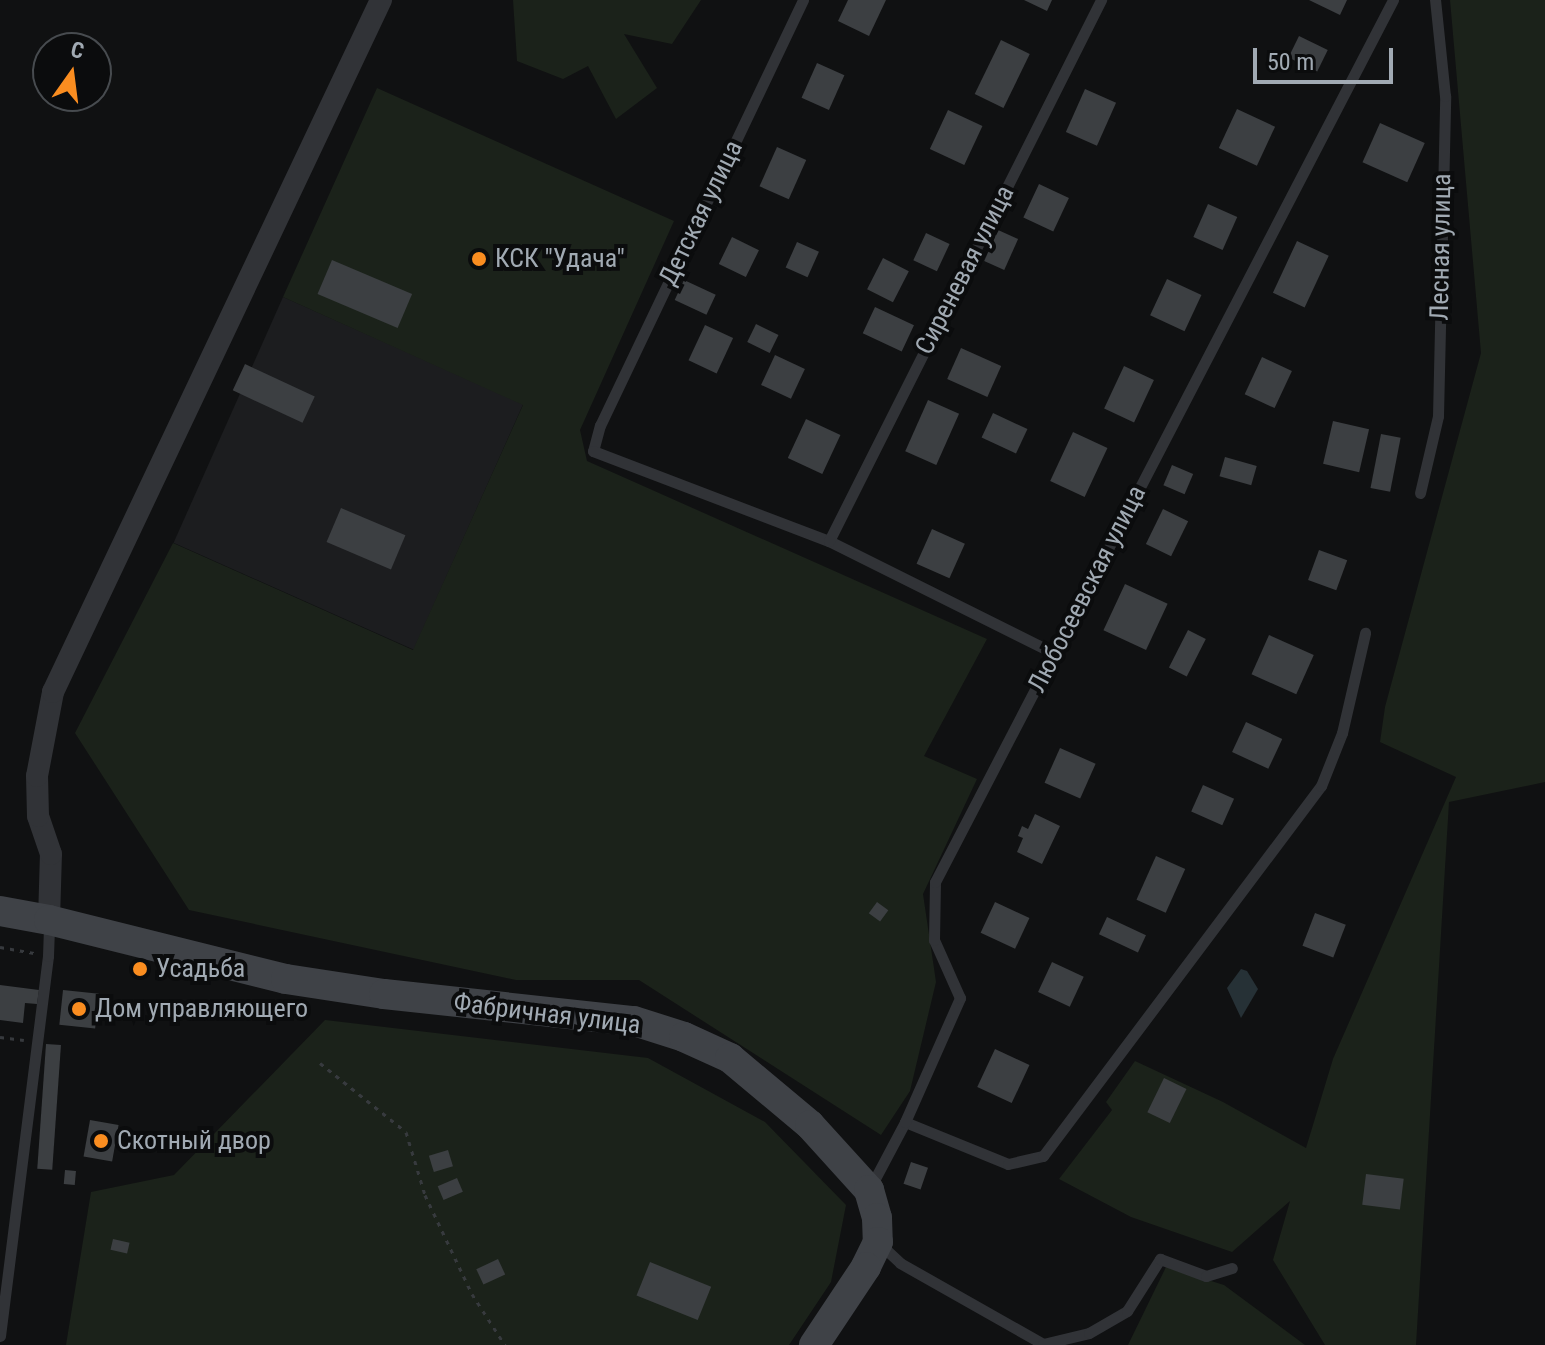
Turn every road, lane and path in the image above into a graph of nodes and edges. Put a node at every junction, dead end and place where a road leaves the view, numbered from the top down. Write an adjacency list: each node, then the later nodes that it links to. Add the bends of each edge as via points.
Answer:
1 (381, 0): 11 (street, via 53,692 37,776 38,816 51,854)
2 (803, 0): 7 (lane, Детская улица, via 600,425 593,451)
3 (1101, 0): 7 (lane, Сиреневая улица)
4 (1393, 0): 9 (lane, Любосеевская улица)
5 (1435, 0): 6 (lane, Лесная улица, via 1445,96 1438,416)
6 (1420, 493)
7 (829, 541): 9 (lane)
8 (1365, 633): 17 (lane, via 1342,733 1321,786 1043,1156 1008,1164)
9 (1054, 653): 17 (lane, Любосеевская улица, via 935,882 934,940 960,998)
10 (0, 911): 11 (street, Фабричная улица)
11 (49, 920): 13 (lane); 18 (street, Фабричная улица, via 286,979 634,1021 684,1037 730,1058 771,1090)
12 (0, 947): 13 (path)
13 (48, 956): 15 (lane)
14 (0, 1037): 15 (path)
15 (37, 1041): 21 (lane)
16 (320, 1063): 23 (path, via 406,1132 425,1195 472,1294)
17 (905, 1122): 18 (lane, Любосеевская улица)
18 (869, 1190): 19 (street, Фабричная улица)
19 (878, 1242): 22 (lane, via 900,1263 1043,1344); 24 (street)
20 (1232, 1268): 22 (lane, via 1206,1276 1160,1259 1127,1311 1089,1333)
21 (0, 1336)
22 (1053, 1344)
23 (505, 1345)
24 (814, 1345)

